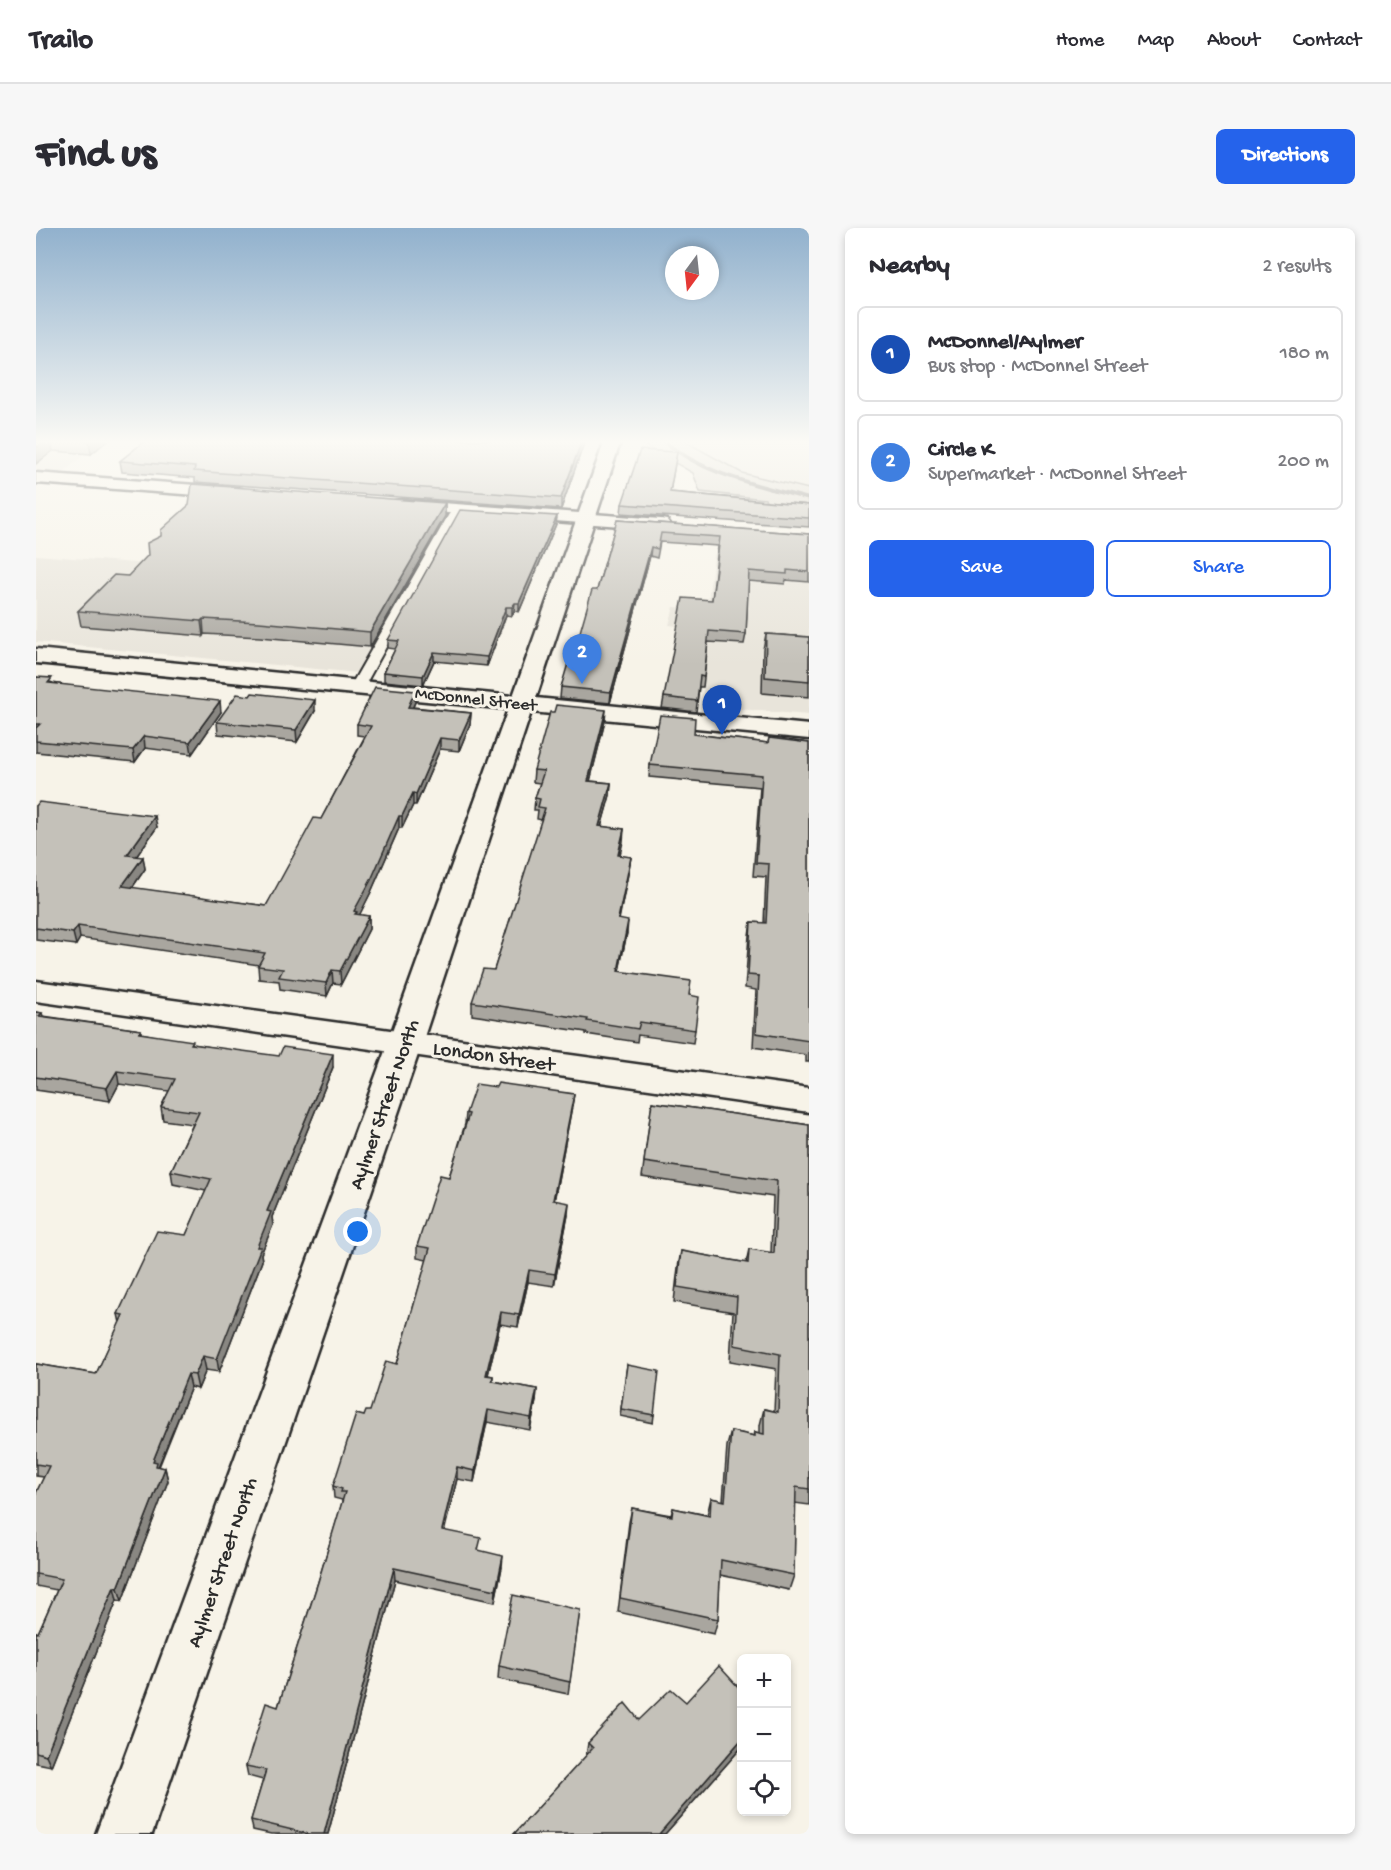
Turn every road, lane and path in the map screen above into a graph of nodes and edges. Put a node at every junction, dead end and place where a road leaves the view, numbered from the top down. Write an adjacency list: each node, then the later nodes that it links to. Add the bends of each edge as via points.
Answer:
1 (453, 515): 8 (lane)
2 (529, 515): 4 (street)
3 (587, 515): 4 (street, Aylmer Street North)
4 (586, 519): 5 (street); 7 (street, Aylmer Street North)
5 (674, 525)
6 (36, 656): 8 (street, McDonnel Street)
7 (537, 662): 9 (street, via 508,680 462,692); 10 (street, Aylmer Street North)
8 (357, 687): 9 (street, McDonnel Street)
9 (391, 690): 10 (street, McDonnel Street)
10 (520, 703): 11 (street, McDonnel Street); 13 (street, Aylmer Street North)
11 (809, 732)
12 (36, 991): 13 (street, London Street)
13 (405, 1043): 14 (street, London Street); 15 (street, Aylmer Street North)
14 (809, 1100)
15 (124, 1834)

